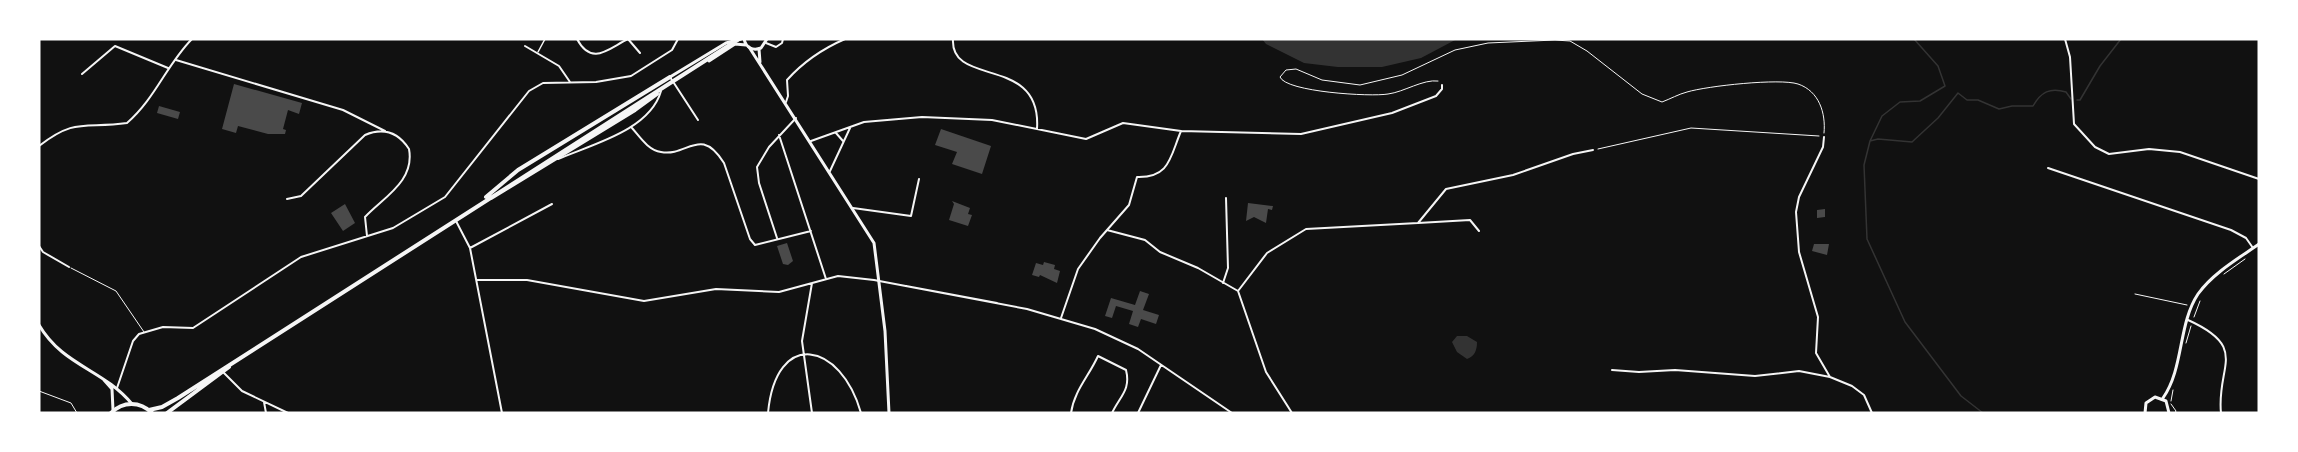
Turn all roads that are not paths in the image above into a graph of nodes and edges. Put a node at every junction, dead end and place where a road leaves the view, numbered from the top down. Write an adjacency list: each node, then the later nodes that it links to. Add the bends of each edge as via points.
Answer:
1 (192, 39): 17 (street)
2 (545, 39): 15 (street)
3 (577, 39): 4 (street, via 584,49 596,54)
4 (628, 39): 16 (street)
5 (678, 39): 22 (street, via 672,50 632,76)
6 (738, 39): 13 (street); 21 (street); 48 (main road)
7 (783, 39): 11 (street, via 776,47)
8 (845, 39): 26 (street, via 823,49 798,68 787,80)
9 (953, 39): 31 (street, via 954,50 963,62 1007,77 1025,90 1036,106)
10 (2065, 39): 45 (street, via 2070,57 2074,123 2095,147 2109,154 2149,149 2180,152)
11 (767, 41): 14 (street)
12 (525, 46): 15 (street)
13 (747, 46): 14 (street); 18 (street); 23 (street, via 735,44)
14 (759, 49): 18 (street)
15 (537, 53): 22 (street, via 559,66)
16 (640, 53)
17 (176, 60): 19 (street); 32 (street, via 336,108)
18 (760, 64): 26 (street)
19 (168, 68): 20 (street, via 115,45); 39 (street, via 160,85 127,123 67,127)
20 (82, 75)
21 (670, 77): 23 (street); 48 (main road, via 518,170)
22 (570, 82): 56 (street, via 543,83 529,91 445,197 393,228)
23 (673, 83): 25 (street); 28 (street)
24 (1442, 85): 33 (street, via 1436,96 1392,113 1301,134)
25 (661, 90): 30 (street, via 658,102); 41 (main road)
26 (786, 102): 27 (street)
27 (796, 118): 35 (street); 37 (street)
28 (698, 120)
29 (851, 127): 31 (street, via 876,120 947,117); 34 (street); 38 (street)
30 (632, 128): 41 (street); 57 (street, via 649,147 661,152 695,144 718,152 752,243)
31 (1037, 129): 33 (street, via 1086,139 1123,123)
32 (385, 131): 47 (street, via 365,135 302,196); 56 (street, via 405,143 411,165 405,177 365,217)
33 (1181, 131): 53 (street, via 1163,171 1154,178 1137,177 1129,205)
34 (836, 133): 37 (street); 38 (street)
35 (779, 135): 54 (street); 57 (street, via 758,162 756,174)
36 (1824, 137): 79 (street, via 1820,155 1799,197 1796,225 1799,252 1818,316 1816,353)
37 (811, 141): 43 (street)
38 (843, 141): 43 (street)
39 (39, 146)
40 (1593, 150): 52 (street, via 1513,175 1446,189)
41 (557, 159): 48 (main road)
42 (2048, 168): 61 (street, via 2231,230 2246,238)
43 (830, 171): 50 (street)
44 (919, 179): 50 (street, via 911,216)
45 (2259, 179)
46 (1226, 198): 67 (street, via 1228,268)
47 (287, 199)
48 (481, 201): 51 (main road)
49 (552, 204): 60 (street)
50 (853, 208): 65 (street, via 874,243)
51 (455, 219): 60 (street); 74 (main road)
52 (1418, 223): 55 (street, via 1470,220); 68 (street, via 1306,229 1267,253)
53 (1107, 230): 67 (street, via 1145,240 1160,252); 69 (street, via 1075,276)
54 (811, 231): 57 (street); 63 (street)
55 (1479, 231)
56 (367, 236): 72 (street, via 301,257 193,328 162,327)
57 (777, 240)
58 (2259, 244): 61 (street)
59 (39, 246): 62 (street)
60 (470, 248): 64 (street)
61 (2253, 248): 70 (street, via 2210,281 2192,306)
62 (69, 267): 72 (lane, via 117,291)
63 (826, 279): 65 (street, via 847,275); 66 (street)
64 (477, 280): 66 (street, via 527,280 644,301 716,289 779,292); 92 (street)
65 (880, 281): 69 (street); 96 (street)
66 (812, 283): 73 (street, via 802,327)
67 (1223, 283): 68 (street)
68 (1238, 291): 101 (street, via 1266,372)
69 (1061, 319): 75 (street, via 1116,338)
70 (2188, 321): 82 (street, via 2173,377); 104 (street, via 2223,345 2228,365 2220,396)
71 (39, 325): 78 (street, via 53,347)
72 (144, 332): 80 (street, via 133,341)
73 (803, 354): 93 (street, via 780,370 770,393); 94 (street); 95 (street, via 822,357 842,374)
74 (239, 359): 77 (main road); 86 (main road)
75 (1161, 365): 99 (street); 100 (street)
76 (1612, 370): 79 (street, via 1755,376 1799,371)
77 (223, 372): 83 (street, via 237,387); 89 (main road)
78 (101, 376): 80 (street); 85 (street, via 112,389)
79 (1830, 377): 102 (street, via 1859,390)
80 (117, 388): 84 (street)
81 (39, 391): 88 (lane, via 71,403)
82 (2163, 398): 87 (street, via 2148,400); 103 (street)
83 (264, 402): 90 (street); 91 (street)
84 (132, 404): 85 (main road); 86 (main road)
85 (112, 412)
86 (151, 412)
87 (2143, 412)
88 (77, 413)
89 (167, 413)
90 (266, 413)
91 (288, 413)
92 (502, 413)
93 (768, 413)
94 (812, 413)
95 (861, 413)
96 (889, 413)
97 (1071, 413): 98 (street, via 1073,398 1098,356 1126,370 1129,382)
98 (1112, 413)
99 (1138, 413)
100 (1232, 413)
101 (1292, 413)
102 (1872, 413)
103 (2169, 413)
104 (2221, 413)

